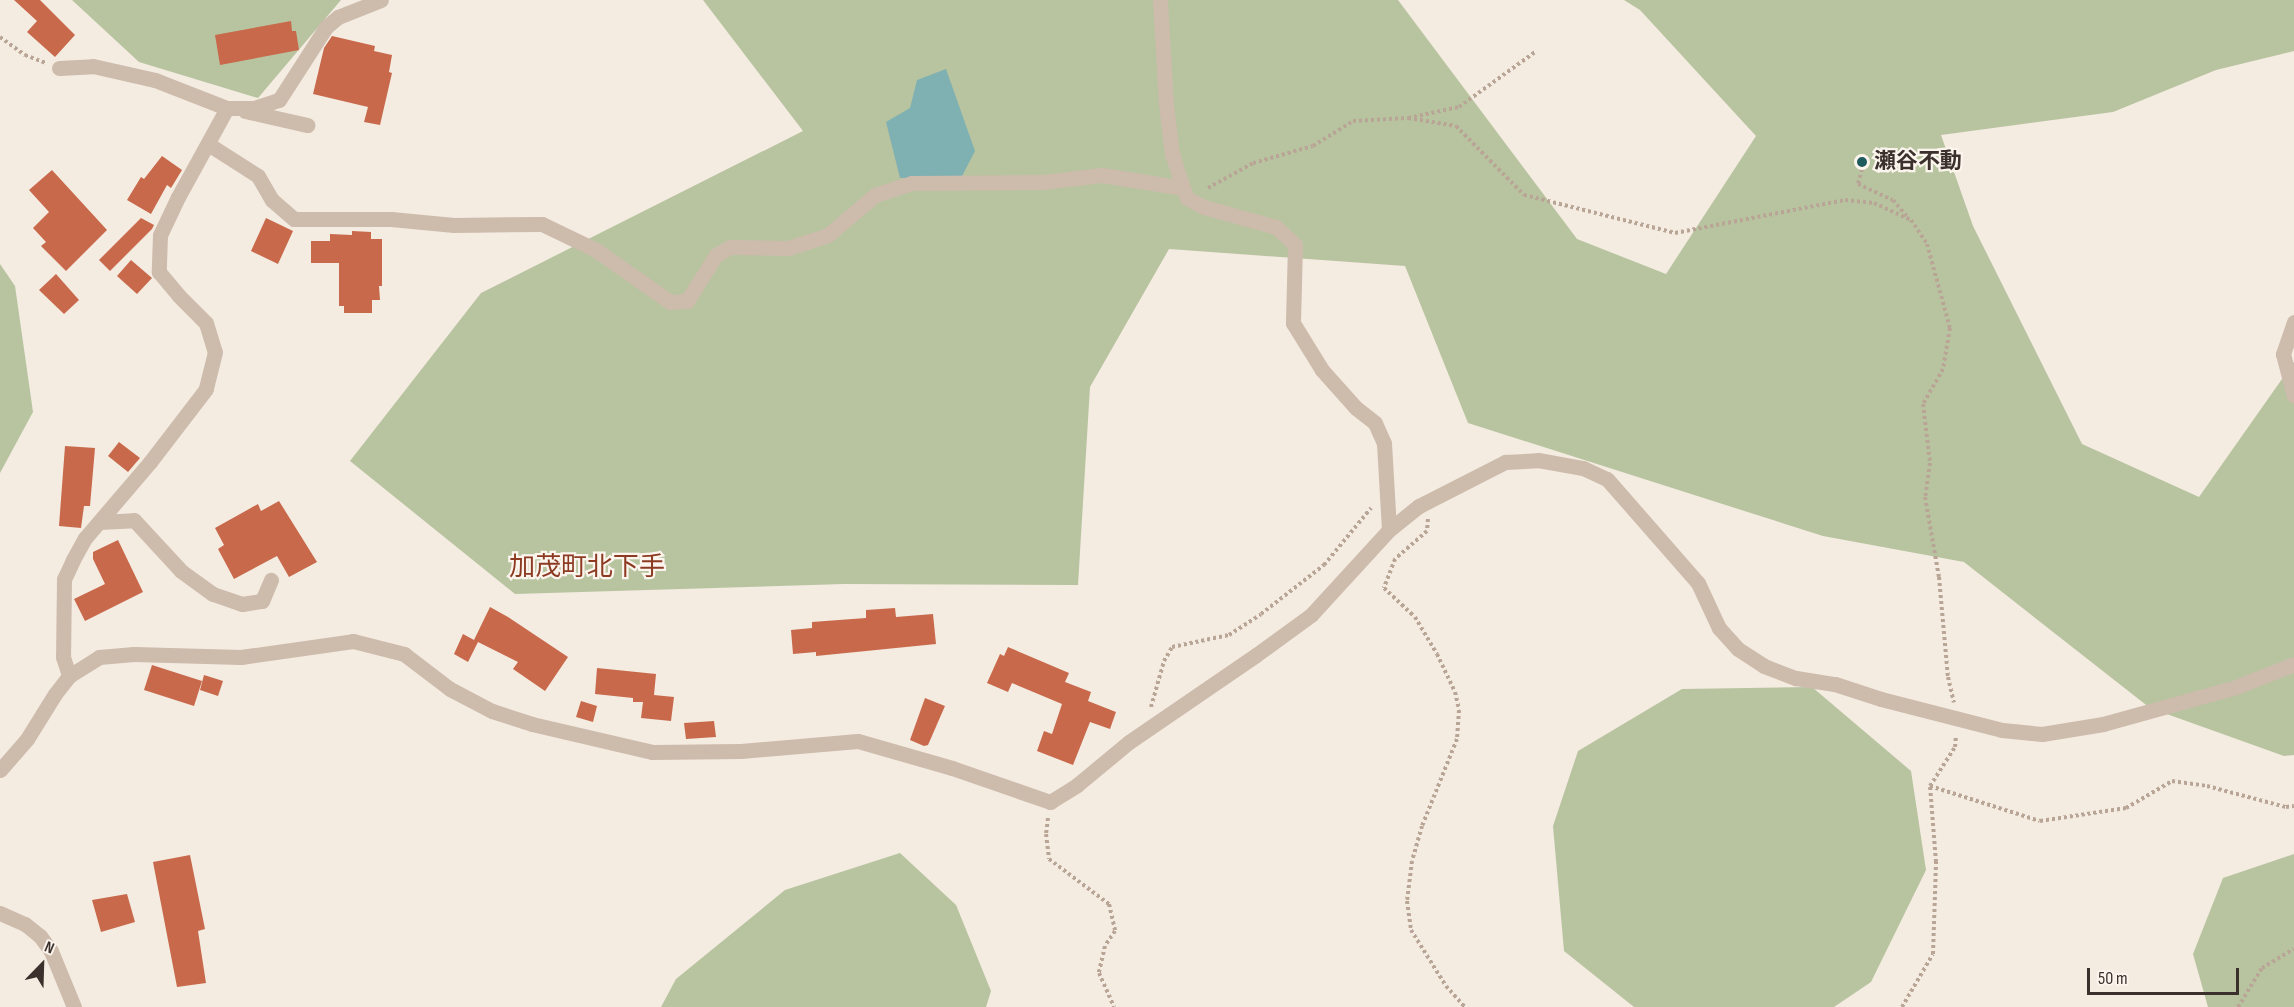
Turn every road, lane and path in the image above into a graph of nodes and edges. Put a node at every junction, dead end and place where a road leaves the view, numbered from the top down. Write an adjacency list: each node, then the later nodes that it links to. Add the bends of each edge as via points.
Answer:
1 (381, 0): 6 (street, via 347,12 326,27 279,100 254,108)
2 (1160, 0): 11 (street, via 1168,124)
3 (0, 37): 5 (path, via 25,55)
4 (1535, 52): 7 (path, via 1459,107)
5 (59, 68): 6 (street, via 93,66 155,80)
6 (227, 108): 8 (street); 9 (street)
7 (1408, 118): 11 (path, via 1353,121 1313,146 1253,163 1210,188); 12 (path, via 1456,126 1524,195 1676,233 1845,200 1874,203)
8 (307, 124)
9 (208, 144): 11 (street, via 258,176 272,200 294,219 542,224 596,250 670,302 687,301 716,255 730,247 788,248 828,235 875,195 912,183 1043,182 1102,176); 17 (street, via 160,236 159,272 206,324 215,352 207,389)
10 (1862, 169): 12 (path, via 1858,184 1893,200)
11 (1183, 188): 15 (street, via 1187,198 1204,207 1276,227 1295,245 1293,323 1322,370 1375,423 1384,443)
12 (1911, 220): 22 (path, via 1926,244 1950,328 1943,369 1923,404 1930,463 1925,497 1939,578 1948,677)
13 (2294, 322): 14 (street, via 2283,354)
14 (2294, 396)
15 (1385, 492): 18 (street); 23 (path, via 1324,565 1261,614 1229,635 1172,647 1164,661)
16 (1430, 501): 18 (street); 22 (street, via 1505,462 1538,460 1582,468 1607,479 1624,496 1698,583 1719,628 1746,655 1796,678 1835,684); 32 (path, via 1427,531 1395,559 1384,588 1415,617 1455,692 1459,710 1457,739 1422,826 1407,901 1411,930 1446,986)
17 (99, 522): 19 (street, via 134,520 181,571 213,594 242,604 262,601); 21 (street, via 85,538 64,579 63,657)
18 (1389, 530): 23 (street, via 1311,615)
19 (271, 580)
20 (2294, 664): 22 (street, via 2236,687 2114,721 2042,734 2002,730)
21 (69, 676): 24 (street); 26 (street, via 99,657 241,657 352,641 404,654 450,689 492,711 641,750 741,751 858,741)
22 (1959, 719): 25 (path, via 1955,747)
23 (1144, 732): 26 (street)
24 (0, 770)
25 (1930, 786): 27 (path, via 2040,821 2126,808 2172,782); 33 (path, via 1936,862 1933,954)
26 (1050, 802): 31 (path, via 1046,834 1049,860 1109,904 1115,931 1105,946 1099,973)
27 (2294, 806)
28 (0, 913): 30 (street, via 40,936 51,951)
29 (2294, 949): 34 (path, via 2262,968)
30 (74, 1007)
31 (1114, 1007)
32 (1465, 1007)
33 (1902, 1007)
34 (2238, 1007)

